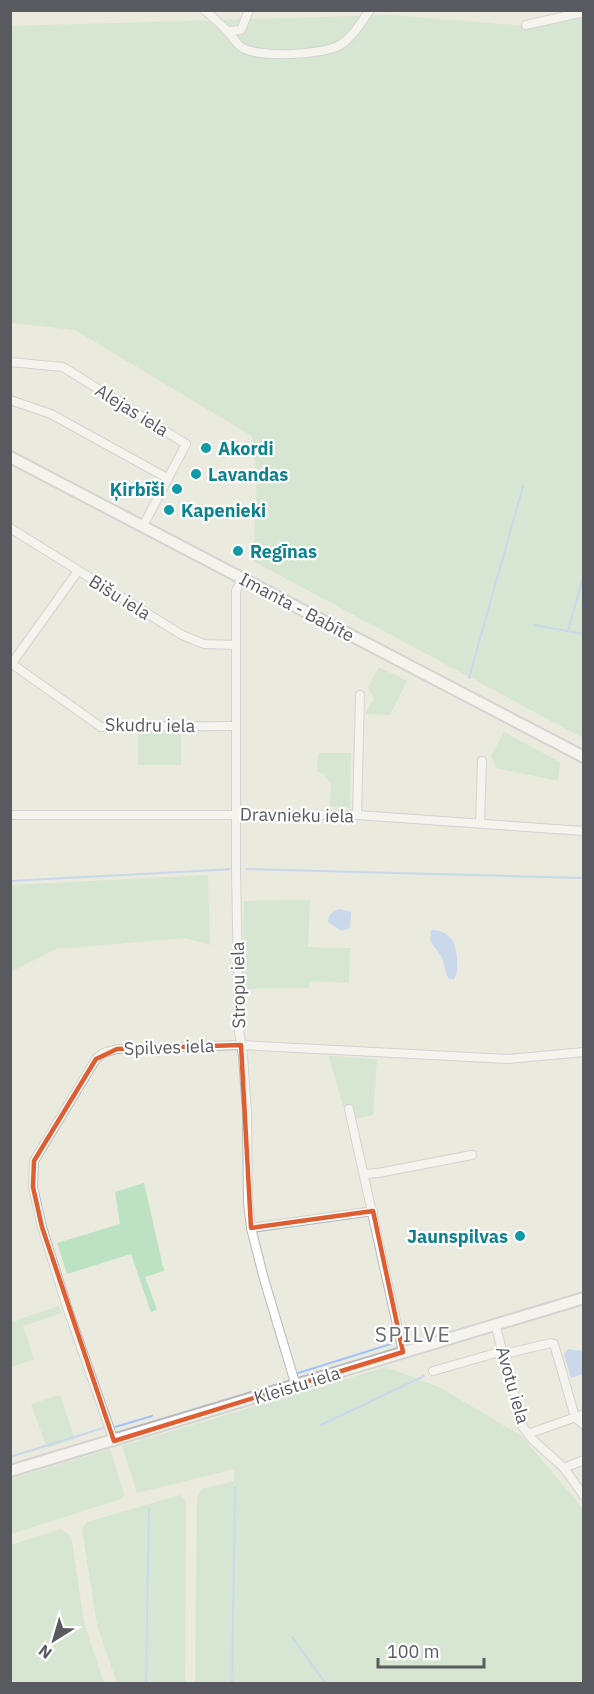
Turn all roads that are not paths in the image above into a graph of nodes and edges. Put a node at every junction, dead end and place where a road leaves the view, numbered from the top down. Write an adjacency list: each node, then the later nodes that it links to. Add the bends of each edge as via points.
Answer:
1 (249, 10): 6 (street, via 241,30)
2 (370, 10): 6 (street, via 346,40 330,50 313,53 247,50)
3 (209, 12): 6 (street)
4 (584, 12): 5 (street)
5 (526, 25)
6 (227, 31)
7 (10, 362): 10 (street, Alejas iela, via 63,367 186,444)
8 (10, 400): 10 (street, via 51,414)
9 (10, 457): 11 (main road, Imanta - Babīte)
10 (167, 478): 11 (street)
11 (143, 525): 14 (main road, Imanta - Babīte)
12 (10, 528): 13 (street, Bišu iela)
13 (78, 571): 15 (street, Bišu iela, via 182,635 204,644); 16 (street)
14 (242, 578): 15 (street, Stropu iela, via 236,591); 19 (main road, Imanta - Babīte)
15 (236, 645): 18 (street, Stropu iela)
16 (11, 665): 18 (street, Skudru iela, via 101,727)
17 (360, 695): 23 (street)
18 (236, 726): 21 (street, Stropu iela)
19 (584, 758)
20 (482, 761): 24 (street)
21 (236, 814): 22 (street, Dravnieku iela); 23 (street, Dravnieku iela); 26 (street, Stropu iela)
22 (10, 815)
23 (357, 815): 24 (street, Dravnieku iela)
24 (480, 823): 25 (street, Dravnieku iela)
25 (584, 831)
26 (241, 1045): 27 (street, Spilves iela, via 508,1059); 32 (street, Stropu iela); 43 (street, Spilves iela, via 117,1049 103,1053 34,1161 33,1187 42,1227)
27 (584, 1052)
28 (350, 1109): 30 (street)
29 (472, 1155): 30 (street)
30 (365, 1174): 31 (street)
31 (373, 1211): 32 (street); 35 (street)
32 (251, 1228): 38 (street, Stropu iela)
33 (584, 1298): 34 (main road, Kleistu iela)
34 (495, 1324): 35 (main road, Kleistu iela); 36 (street, Avotu iela)
35 (404, 1352): 38 (main road, Kleistu iela)
36 (503, 1352): 37 (street); 40 (street, via 554,1344); 42 (street, Avotu iela)
37 (433, 1371)
38 (296, 1386): 43 (main road, Kleistu iela)
39 (584, 1414): 40 (street)
40 (575, 1417): 41 (street); 42 (street)
41 (584, 1425)
42 (528, 1434): 45 (street, Avotu iela)
43 (114, 1440): 46 (main road, Kleistu iela)
44 (584, 1460): 45 (street)
45 (564, 1468): 47 (street, Avotu iela)
46 (10, 1471)
47 (584, 1496)

